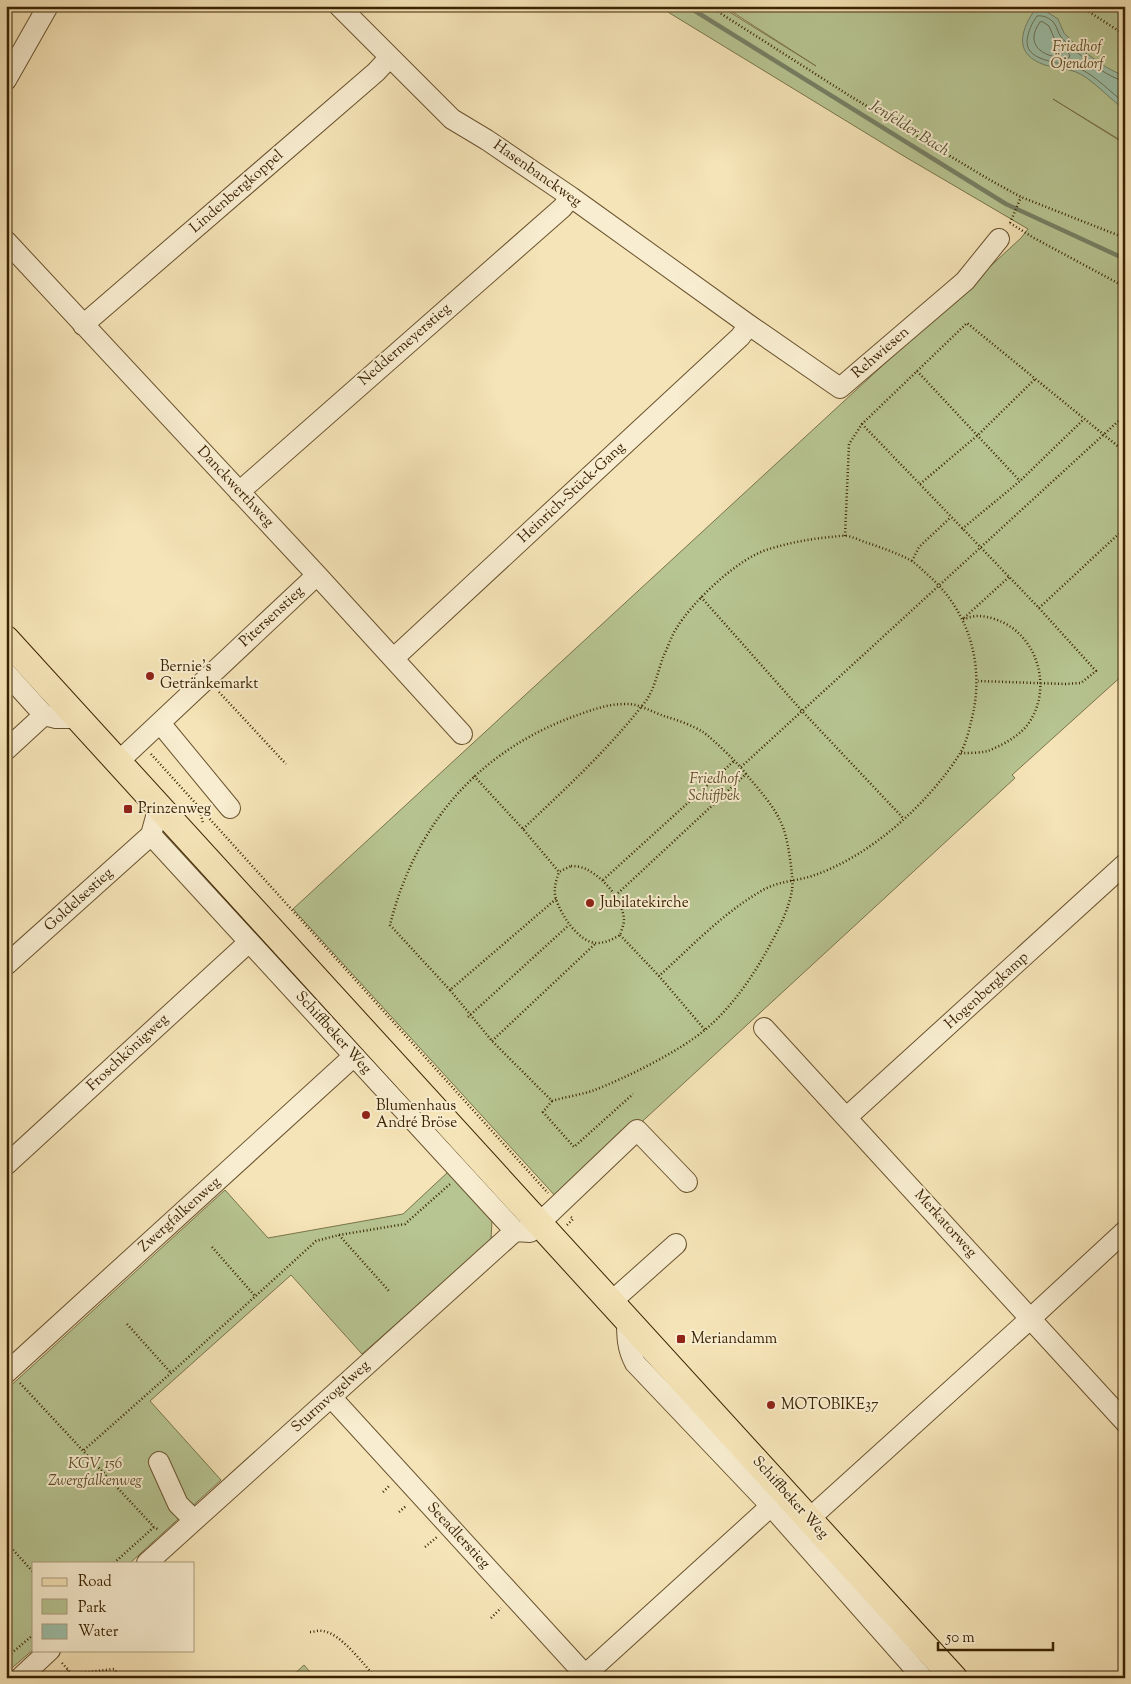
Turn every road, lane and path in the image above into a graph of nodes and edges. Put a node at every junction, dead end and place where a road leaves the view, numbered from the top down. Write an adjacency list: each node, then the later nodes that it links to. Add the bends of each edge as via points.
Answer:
1 (48, 6): 7 (street)
2 (339, 6): 6 (street, Hasenbanckweg)
3 (709, 6): 9 (path, via 858,101)
4 (1080, 6): 5 (path)
5 (1125, 35)
6 (390, 56): 8 (street, Hasenbanckweg, via 452,119); 14 (street, Lindenbergkoppel, via 376,72)
7 (6, 80)
8 (570, 197): 15 (street, Hasenbanckweg); 26 (street, Neddermeyerstieg, via 562,208)
9 (1021, 197): 10 (path); 13 (path, via 1010,223)
10 (1125, 238)
11 (999, 239): 15 (street, Rehwiesen, via 965,281 840,388)
12 (9, 251): 14 (street, Danckwerthweg)
13 (1125, 287)
14 (83, 325): 26 (street, Danckwerthweg)
15 (749, 325): 40 (street, Heinrich-Stück-Gang, via 740,337)
16 (917, 371): 17 (path, via 967,323); 20 (path); 21 (path)
17 (1036, 379): 19 (path); 21 (path)
18 (1125, 415): 22 (path)
19 (1084, 419): 22 (path); 24 (path)
20 (862, 424): 25 (path); 30 (path, via 849,444)
21 (978, 435): 24 (path); 25 (path)
22 (1104, 435): 23 (path); 31 (path)
23 (1125, 452)
24 (1020, 481): 29 (path)
25 (920, 484): 27 (path)
26 (239, 492): 33 (street, Danckwerthweg)
27 (951, 517): 29 (path); 32 (path, via 919,547)
28 (1125, 528): 37 (path)
29 (962, 529): 31 (path)
30 (846, 536): 32 (path); 36 (path, via 803,539 764,550 732,570)
31 (980, 547): 34 (path); 35 (path)
32 (912, 561): 35 (path)
33 (317, 575): 40 (street, Danckwerthweg); 42 (street, Pitersenstieg)
34 (1010, 577): 37 (path); 38 (path)
35 (939, 585): 38 (path); 46 (path)
36 (701, 597): 45 (path, via 676,629 648,699); 46 (path)
37 (1039, 608): 44 (path, via 1096,671 1081,682)
38 (963, 619): 43 (path); 44 (path, via 979,616 1002,621 1019,633 1032,650 1039,668)
39 (6, 639): 48 (main road, Schiffbeker Weg)
40 (394, 658): 50 (street, Danckwerthweg)
41 (6, 673): 47 (street)
42 (206, 679): 49 (street, Pitersenstieg); 56 (path)
43 (978, 681): 44 (path); 53 (path, via 976,704)
44 (1040, 684): 53 (path, via 1036,709 1024,728 1009,741 986,751)
45 (641, 707): 54 (path, via 702,732); 59 (path, via 626,704 597,708 553,725 507,750); 63 (path, via 577,777)
46 (802, 711): 57 (path); 62 (path)
47 (44, 715): 48 (street); 52 (street)
48 (78, 718): 55 (main road, Schiffbeker Weg)
49 (160, 723): 51 (street, Pitersenstieg); 61 (street)
50 (462, 734)
51 (139, 742): 55 (street, Pitersenstieg); 90 (path)
52 (6, 750)
53 (961, 753): 62 (path, via 935,788)
54 (734, 761): 57 (path); 68 (path)
55 (118, 762): 60 (main road, Schiffbeker Weg)
56 (286, 764)
57 (741, 767): 58 (path)
58 (746, 774): 67 (path, via 776,813 784,830); 69 (path)
59 (474, 776): 63 (path); 77 (path, via 434,822 414,856 390,925)
60 (159, 806): 64 (street); 91 (main road, Schiffbeker Weg)
61 (230, 808)
62 (904, 818): 67 (path, via 851,858 812,876)
63 (523, 828): 66 (path)
64 (152, 835): 73 (street, Schiffbeker Weg); 75 (street, Goldelsestieg)
65 (1125, 864): 86 (street, Hogenbergkamp)
66 (559, 872): 68 (path, via 571,866 585,868); 70 (path, via 555,883)
67 (791, 879): 76 (path, via 765,888 732,910); 81 (path, via 792,889 781,924 758,967 734,1001)
68 (603, 880): 69 (path)
69 (615, 896): 72 (path, via 622,909 624,923)
70 (556, 899): 71 (path); 77 (path)
71 (569, 925): 74 (path); 78 (path)
72 (620, 935): 74 (path); 76 (path)
73 (249, 942): 83 (street, Schiffbeker Weg); 87 (street, Froschkönigweg)
74 (596, 943): 82 (path)
75 (6, 965)
76 (659, 976): 81 (path)
77 (450, 990): 78 (path)
78 (471, 1014): 79 (path); 82 (path)
79 (468, 1017)
80 (764, 1028): 86 (street, Merkatorweg)
81 (705, 1030): 85 (path, via 635,1072 591,1091)
82 (492, 1041): 85 (path)
83 (354, 1056): 88 (street, Schiffbeker Weg); 103 (street, Zwergfalkenweg)
84 (633, 1094): 85 (path, via 574,1146 542,1112)
85 (552, 1101)
86 (847, 1117): 101 (street, Merkatorweg)
87 (6, 1165)
88 (462, 1173): 93 (street, Schiffbeker Weg); 95 (path, via 406,1224)
89 (687, 1182): 90 (street, via 637,1130)
90 (559, 1205): 91 (street); 92 (path, via 573,1219)
91 (540, 1224): 93 (street, via 530,1232); 100 (main road, Schiffbeker Weg)
92 (566, 1226)
93 (515, 1231): 105 (street, Sturmvogelweg)
94 (1125, 1231): 101 (street)
95 (339, 1235): 98 (path); 99 (path, via 316,1241)
96 (676, 1244): 100 (street)
97 (212, 1247): 99 (path)
98 (388, 1291)
99 (255, 1296): 104 (path)
100 (619, 1310): 110 (street, Schiffbeker Weg, via 629,1352 635,1363); 112 (main road, Schiffbeker Weg)
101 (1031, 1318): 106 (street, Merkatorweg); 112 (street)
102 (127, 1324): 104 (path)
103 (8, 1372): 107 (path)
104 (171, 1373): 107 (path)
105 (331, 1397): 113 (street, Sturmvogelweg); 124 (street, Seeadlerstieg, via 462,1551)
106 (1125, 1422)
107 (84, 1450): 115 (path, via 154,1527)
108 (158, 1462): 113 (street, via 178,1504)
109 (409, 1503): 111 (path)
110 (771, 1506): 124 (street, Seeadlerstieg); 129 (street, Schiffbeker Weg)
111 (399, 1512)
112 (810, 1519): 130 (main road, Schiffbeker Weg)
113 (194, 1520): 116 (street, Sturmvogelweg)
114 (6, 1542): 117 (path)
115 (115, 1562)
116 (148, 1562)
117 (32, 1571)
118 (310, 1632): 128 (path, via 321,1630 344,1643)
119 (32, 1636): 122 (path)
120 (48, 1652): 125 (street)
121 (52, 1652): 123 (path)
122 (6, 1658)
123 (68, 1670): 126 (path); 127 (path, via 72,1674 114,1669)
124 (586, 1676)
125 (20, 1678)
126 (60, 1678)
127 (121, 1678)
128 (376, 1678)
129 (923, 1678)
130 (954, 1678)

